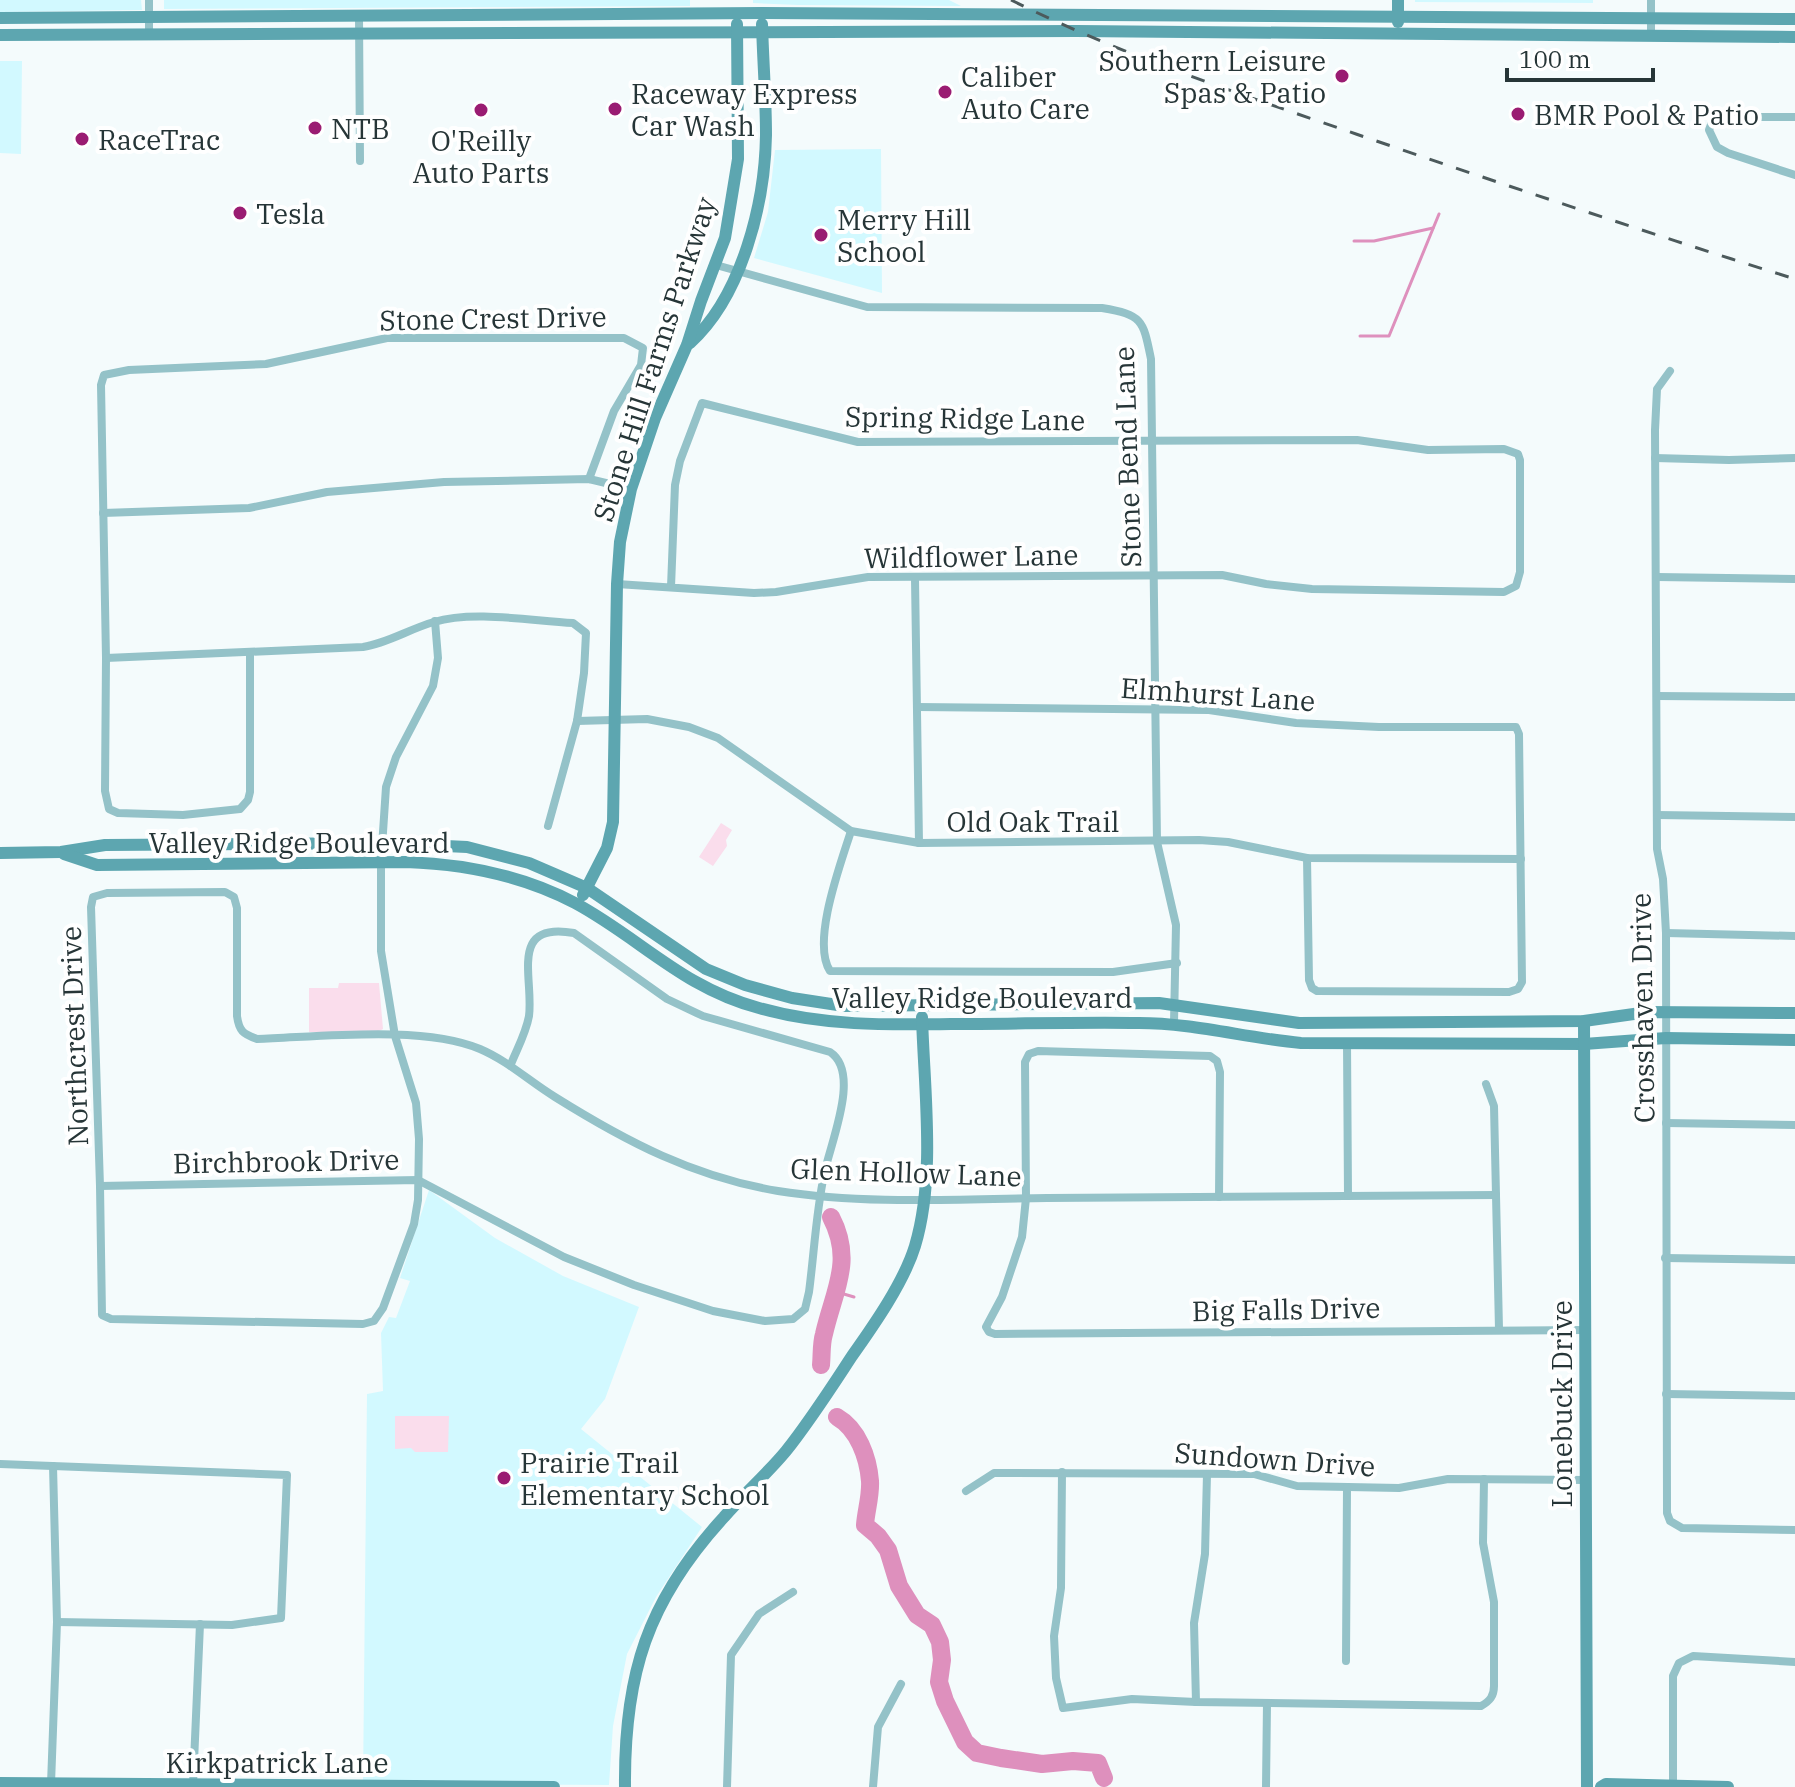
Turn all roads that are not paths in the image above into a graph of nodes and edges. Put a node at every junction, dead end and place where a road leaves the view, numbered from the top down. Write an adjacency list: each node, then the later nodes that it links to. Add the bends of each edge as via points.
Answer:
1 (149, 0): 9 (street)
2 (1398, 0): 8 (main road)
3 (1651, 0): 12 (street)
4 (736, 13): 5 (main road); 6 (main road); 15 (main road, Stone Hill Farms Parkway)
5 (762, 13): 8 (main road); 16 (main road)
6 (539, 15): 7 (main road); 14 (main road)
7 (359, 16): 9 (main road); 17 (street)
8 (1398, 16): 11 (main road); 18 (main road)
9 (149, 17): 10 (main road); 21 (street)
10 (0, 18)
11 (1574, 18): 12 (main road); 19 (main road, via 1512,26)
12 (1651, 18): 13 (main road); 22 (street)
13 (1795, 19)
14 (539, 31): 15 (main road); 17 (main road)
15 (737, 31): 16 (main road); 25 (main road, Stone Hill Farms Parkway)
16 (762, 31): 18 (main road); 26 (main road)
17 (359, 33): 21 (main road); 27 (street)
18 (1398, 33): 19 (main road)
19 (1506, 33): 22 (main road)
20 (0, 35): 21 (main road)
21 (149, 35)
22 (1651, 36): 23 (main road)
23 (1795, 37)
24 (1795, 117): 28 (street, via 1728,117 1712,122 1709,130 1717,147 1728,153)
25 (738, 159): 26 (main road); 29 (main road, Stone Hill Farms Parkway)
26 (764, 159): 30 (main road)
27 (360, 161)
28 (1795, 175)
29 (716, 265): 30 (street, Stone Bend Lane); 31 (main road, Stone Hill Farms Parkway)
30 (738, 272): 31 (main road, via 707,327); 33 (street, Stone Bend Lane, via 867,307 1102,308 1128,313 1144,329 1149,350)
31 (687, 345): 37 (main road, Stone Hill Farms Parkway)
32 (1670, 371): 34 (street, Crosshaven Drive, via 1657,389)
33 (1153, 442): 39 (street, Stone Bend Lane); 44 (street, Spring Ridge Lane, via 1357,440 1518,454); 45 (street, Spring Ridge Lane, via 858,442 702,403 675,485)
34 (1655, 458): 35 (street); 40 (street, Crosshaven Drive)
35 (1795, 458)
36 (589, 479): 37 (street); 38 (street, via 385,486 249,508); 38 (street, Stone Crest Drive, via 614,411 641,365 643,348 624,338 387,338 266,364 104,375)
37 (631, 489): 43 (main road, Stone Hill Farms Parkway)
38 (103, 513): 48 (street)
39 (1153, 575): 41 (street, Wildflower Lane); 44 (street, Wildflower Lane, via 1222,575 1312,589 1504,592); 52 (street, Stone Bend Lane)
40 (1657, 577): 42 (street); 49 (street, Crosshaven Drive)
41 (915, 579): 45 (street, Wildflower Lane, via 868,577 754,593); 51 (street)
42 (1795, 579)
43 (617, 584): 45 (street, Wildflower Lane); 53 (main road, Stone Hill Farms Parkway)
44 (1516, 586)
45 (671, 587)
46 (435, 621): 47 (street, via 380,644); 54 (street, via 501,619 579,626 586,633); 60 (street, via 438,658 433,686 386,787)
47 (250, 652): 48 (street); 48 (street, via 248,800 240,809 183,815 109,809)
48 (106, 658)
49 (1657, 696): 50 (street); 55 (street, Crosshaven Drive)
50 (1795, 697)
51 (917, 707): 52 (street, Elmhurst Lane); 61 (street)
52 (1153, 708): 59 (street, Stone Bend Lane); 65 (street, Elmhurst Lane, via 1296,723 1516,727)
53 (616, 720): 54 (street, Old Oak Trail); 58 (street, Old Oak Trail, via 664,721 718,738); 67 (main road, Stone Hill Farms Parkway, via 613,822)
54 (577, 721): 57 (street)
55 (1657, 815): 56 (street); 69 (street, Crosshaven Drive)
56 (1795, 817)
57 (548, 826)
58 (851, 831): 61 (street, Old Oak Trail); 72 (street, via 829,902 825,955 830,971 1113,972)
59 (1157, 842): 61 (street, Old Oak Trail); 64 (street, Old Oak Trail, via 1228,842); 72 (street, Stone Bend Lane, via 1175,911)
60 (382, 843): 62 (main road, Valley Ridge Boulevard, via 105,845); 66 (street); 67 (main road, Valley Ridge Boulevard, via 489,851)
61 (919, 843)
62 (61, 852): 63 (main road, Valley Ridge Boulevard); 66 (main road, Valley Ridge Boulevard, via 97,865)
63 (0, 853)
64 (1307, 858): 65 (street, Old Oak Trail); 65 (street, via 1312,988 1450,992 1509,992 1522,982)
65 (1521, 859)
66 (381, 862): 68 (main road, Valley Ridge Boulevard, via 473,869); 80 (street, via 381,951)
67 (587, 888): 68 (main road, Stone Hill Farms Parkway); 74 (main road, Valley Ridge Boulevard, via 706,969 745,985 844,1006)
68 (577, 904): 79 (main road, Valley Ridge Boulevard, via 691,980 756,1008 841,1023)
69 (1666, 933): 70 (street); 75 (street, Crosshaven Drive)
70 (1795, 936)
71 (236, 953): 80 (street, Glen Hollow Lane, via 238,1027 244,1035); 90 (street, Northcrest Drive, via 237,908 234,897 225,892 93,897)
72 (1177, 963): 73 (street, Stone Bend Lane)
73 (1175, 1005): 74 (main road, Valley Ridge Boulevard); 77 (main road, Valley Ridge Boulevard, via 1299,1023); 78 (street, Stone Bend Lane)
74 (922, 1006): 79 (main road)
75 (1666, 1012): 76 (main road, Valley Ridge Boulevard); 77 (main road, Valley Ridge Boulevard); 81 (street, Crosshaven Drive)
76 (1795, 1013)
77 (1584, 1021): 84 (main road, Lonebuck Drive)
78 (1174, 1023): 79 (main road, Valley Ridge Boulevard); 83 (main road, Valley Ridge Boulevard, via 1262,1039)
79 (922, 1025): 96 (main road)
80 (395, 1036): 85 (street, Glen Hollow Lane, via 452,1041); 89 (street, via 416,1103)
81 (1666, 1038): 82 (main road, Valley Ridge Boulevard); 84 (main road, Valley Ridge Boulevard); 87 (street, Crosshaven Drive)
82 (1795, 1040)
83 (1347, 1042): 84 (main road, Valley Ridge Boulevard); 92 (street)
84 (1584, 1044): 100 (main road, Lonebuck Drive)
85 (511, 1064): 93 (street, Glen Hollow Lane, via 580,1113 684,1167); 93 (street, Birchbrook Drive, via 529,1015 527,966 532,943 545,931 574,933 667,999 838,1057 843,1070 841,1120 823,1176)
86 (1486, 1084): 91 (street, via 1494,1106)
87 (1666, 1123): 88 (street); 97 (street, Crosshaven Drive)
88 (1795, 1125)
89 (418, 1180): 90 (street, Birchbrook Drive); 90 (street, Northcrest Drive, via 414,1224 383,1308 374,1321 363,1324 102,1315); 93 (street, Birchbrook Drive, via 564,1257 713,1311 765,1321 793,1319 805,1309)
90 (100, 1186)
91 (1496, 1195): 92 (street, Glen Hollow Lane); 99 (street)
92 (1348, 1196): 94 (street, Glen Hollow Lane)
93 (822, 1197): 96 (street, Glen Hollow Lane)
94 (1219, 1197): 95 (street, Glen Hollow Lane); 95 (street, via 1217,1061 1210,1056 1038,1051 1025,1062)
95 (1026, 1198): 96 (street, Glen Hollow Lane); 99 (street, Big Falls Drive, via 1022,1237 987,1324 989,1332)
96 (924, 1200): 125 (main road, via 915,1248 879,1318 787,1449 722,1518 661,1602 631,1685)
97 (1665, 1258): 98 (street); 101 (street, Crosshaven Drive)
98 (1795, 1260)
99 (1499, 1329): 100 (street, Big Falls Drive)
100 (1584, 1330): 108 (main road, Lonebuck Drive)
101 (1666, 1394): 102 (street); 111 (street, Crosshaven Drive, via 1670,1521 1682,1528)
102 (1795, 1396)
103 (0, 1464): 104 (street)
104 (53, 1466): 113 (street); 114 (street, via 287,1475 281,1618)
105 (1062, 1472): 106 (street, Sundown Drive); 110 (street, Sundown Drive, via 994,1473); 118 (street, via 1061,1588 1054,1636 1063,1708 1132,1699)
106 (1207, 1474): 109 (street, Sundown Drive, via 1254,1474 1297,1486); 118 (street, via 1205,1554 1194,1623)
107 (1484, 1479): 108 (street, Sundown Drive); 109 (street, Sundown Drive, via 1399,1488); 119 (street, via 1483,1543 1494,1602 1491,1698 1481,1706)
108 (1585, 1480): 129 (main road, Lonebuck Drive)
109 (1347, 1487): 115 (street)
110 (966, 1491)
111 (1795, 1530)
112 (793, 1592): 126 (street, via 759,1614 731,1655)
113 (57, 1622): 114 (street); 121 (street)
114 (200, 1624): 122 (street)
115 (1346, 1661)
116 (1795, 1662): 123 (street, via 1693,1656 1679,1663 1673,1676)
117 (901, 1684): 127 (street, via 878,1727)
118 (1196, 1702): 119 (street)
119 (1267, 1703): 128 (street)
120 (0, 1783): 121 (main road, Kirkpatrick Lane)
121 (51, 1784): 122 (main road, Kirkpatrick Lane)
122 (193, 1785): 124 (main road, Kirkpatrick Lane)
123 (1673, 1786): 130 (main road); 131 (main road)
124 (554, 1787)
125 (625, 1787)
126 (727, 1787)
127 (873, 1787)
128 (1266, 1787)
129 (1587, 1787)
130 (1601, 1787)
131 (1728, 1787)

